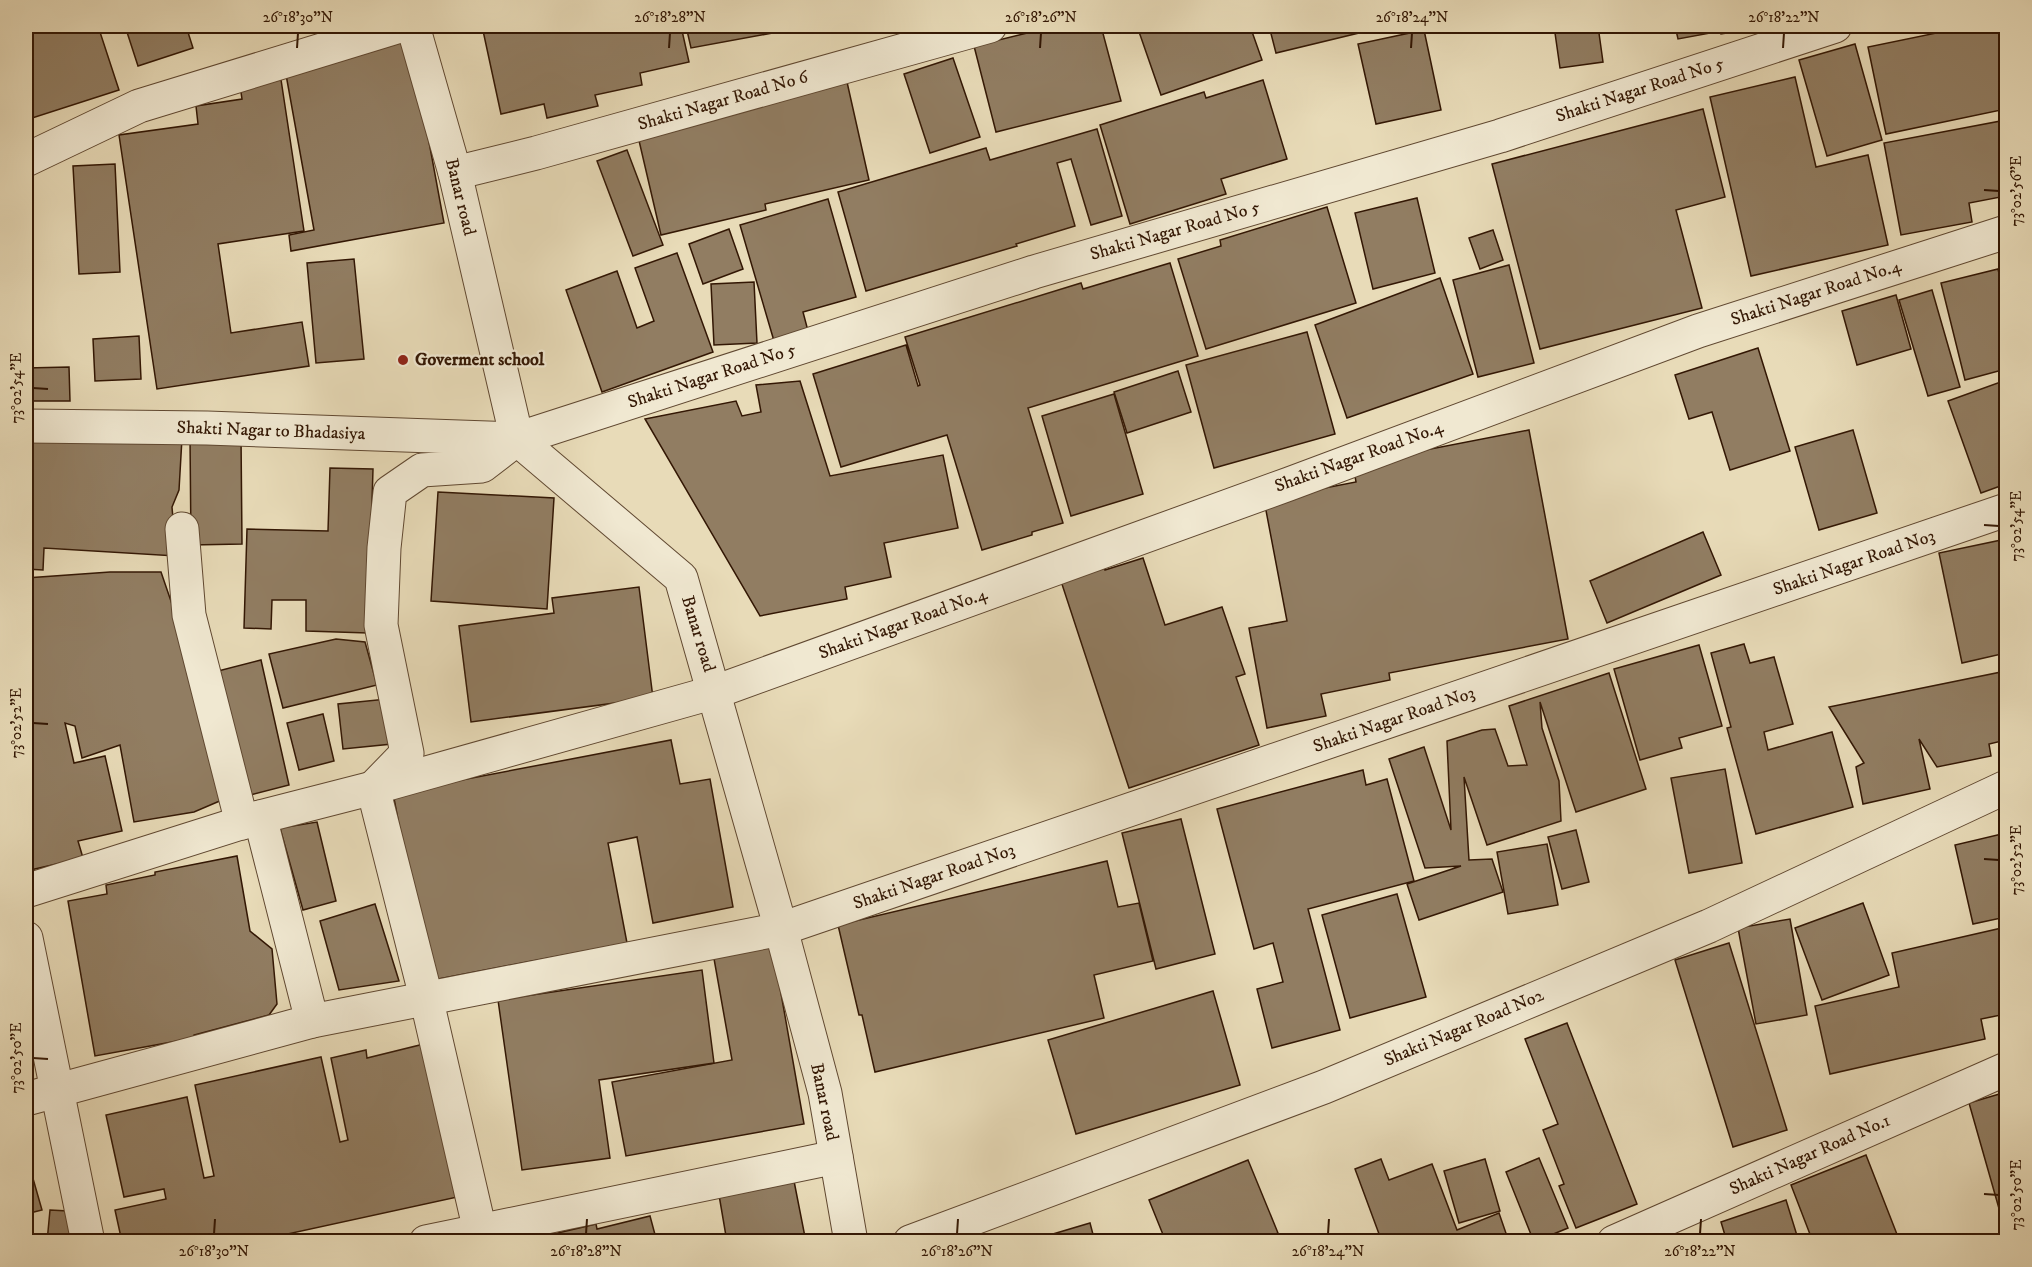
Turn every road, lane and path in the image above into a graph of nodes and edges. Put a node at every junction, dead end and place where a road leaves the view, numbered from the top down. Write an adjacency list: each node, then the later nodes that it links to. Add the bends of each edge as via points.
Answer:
1 (400, 26): 5 (street, via 139,106)
2 (413, 26): 6 (street, Banar road)
3 (990, 26): 6 (street, Shakti Nagar Road No 6)
4 (1835, 26): 9 (street, Shakti Nagar Road No 5, via 1500,136 1034,272)
5 (26, 160)
6 (455, 173): 9 (street, Banar road)
7 (2007, 232): 12 (street, Shakti Nagar Road No.4, via 1698,331)
8 (26, 426): 9 (street, Shakti Nagar to Bhadasiya)
9 (517, 439): 12 (street, Banar road, via 681,578); 14 (street, via 482,466 422,470 390,492 381,626 407,753)
10 (2007, 510): 17 (street, Shakti Nagar Road No3)
11 (182, 529): 15 (street, via 189,615)
12 (715, 692): 14 (street, Shakti Nagar Road No.4); 17 (street, Banar road)
13 (2007, 787): 28 (street, Shakti Nagar Road No2, via 1708,926 1324,1087)
14 (374, 788): 15 (street, Shakti Nagar Road No.4); 19 (street)
15 (251, 820): 16 (street, Shakti Nagar Road No.4); 20 (street)
16 (26, 891)
17 (781, 929): 19 (street, Shakti Nagar Road No3); 23 (street, Banar road, via 825,1093)
18 (26, 938): 22 (street)
19 (426, 997): 20 (street, Shakti Nagar Road No3); 24 (street)
20 (312, 1021): 22 (street, Shakti Nagar Road No3)
21 (2007, 1069): 29 (street, Shakti Nagar Road No.1)
22 (41, 1094): 25 (street)
23 (836, 1157): 24 (street); 27 (street, Banar road)
24 (480, 1230): 26 (street)
25 (88, 1242)
26 (426, 1242)
27 (851, 1242)
28 (909, 1242)
29 (1614, 1242)

